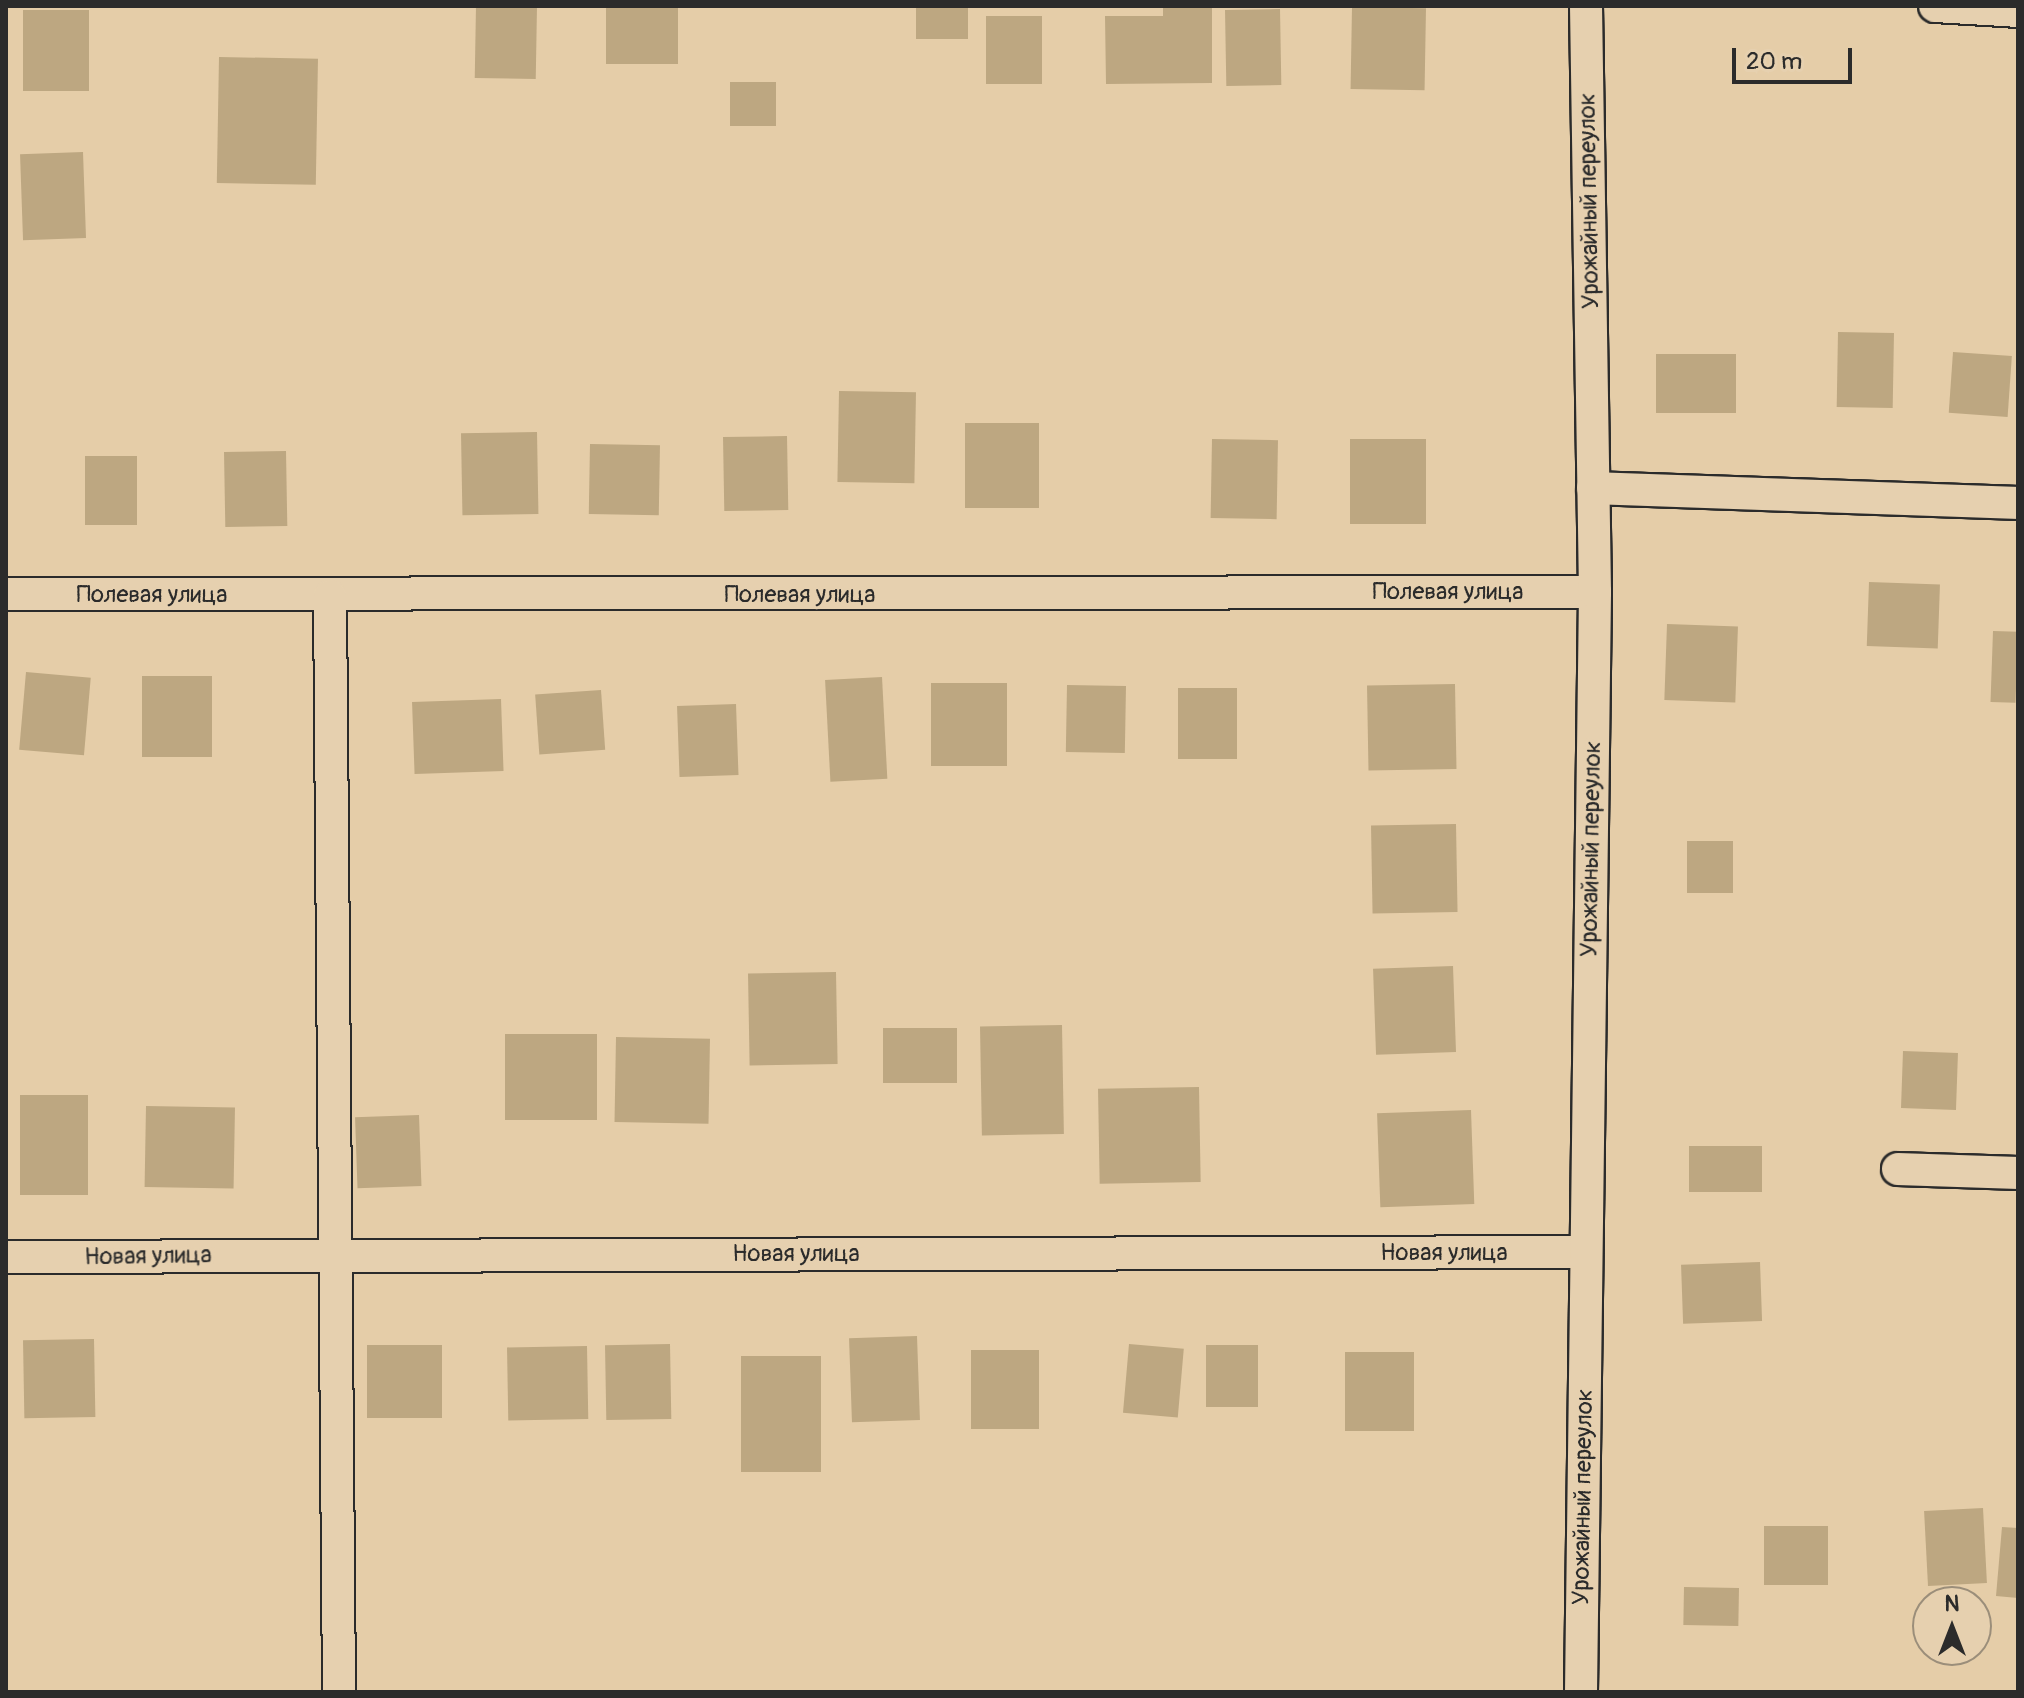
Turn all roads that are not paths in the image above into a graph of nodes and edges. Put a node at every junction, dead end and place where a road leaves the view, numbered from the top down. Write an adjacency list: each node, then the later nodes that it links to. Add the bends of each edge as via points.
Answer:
1 (1586, 6): 4 (street, Урожайный переулок)
2 (1935, 6): 3 (street)
3 (2018, 11)
4 (1593, 488): 5 (street); 6 (street, Урожайный переулок)
5 (2018, 503)
6 (1595, 592): 8 (street, Полевая улица); 11 (street, Урожайный переулок)
7 (6, 594): 8 (street, Полевая улица)
8 (330, 596): 12 (street)
9 (1898, 1169): 10 (street)
10 (2018, 1173)
11 (1585, 1252): 12 (street, Новая улица); 15 (street, Урожайный переулок)
12 (336, 1254): 13 (street, Новая улица); 14 (street)
13 (6, 1257)
14 (339, 1692)
15 (1581, 1692)

